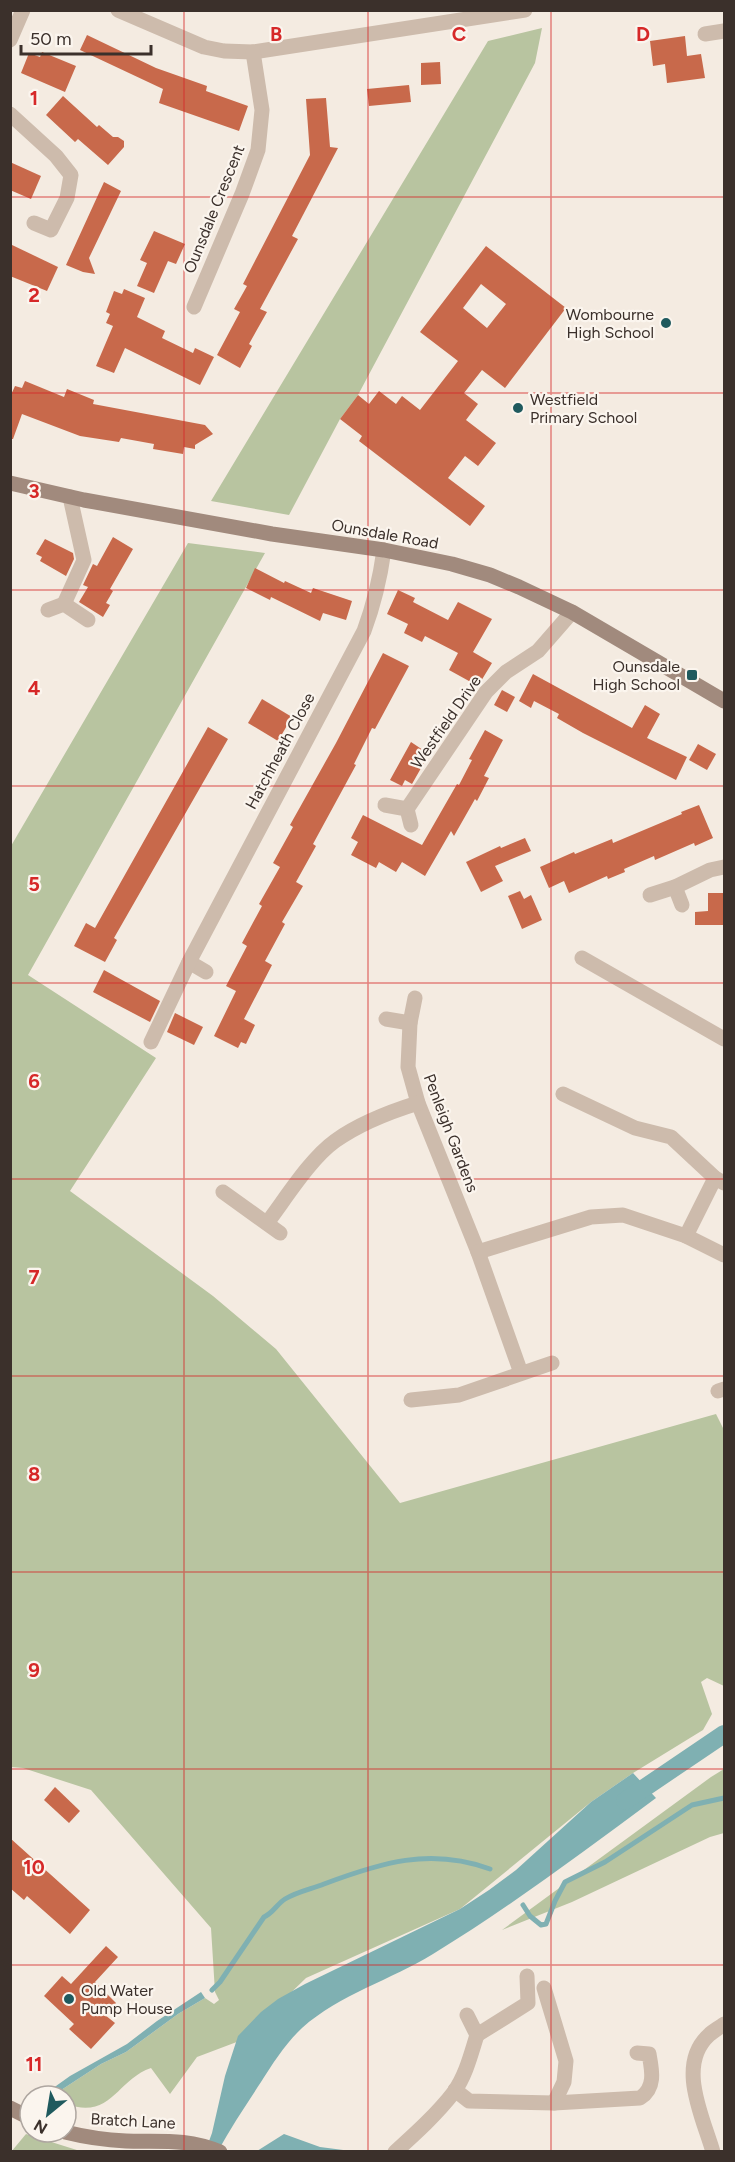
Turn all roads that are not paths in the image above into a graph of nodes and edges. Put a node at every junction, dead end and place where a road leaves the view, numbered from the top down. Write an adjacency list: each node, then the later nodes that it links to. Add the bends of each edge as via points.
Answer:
1 (23, 10): 6 (street)
2 (118, 10): 7 (street, via 204,46)
3 (525, 10): 7 (street)
4 (724, 31): 5 (street)
5 (705, 34)
6 (10, 40)
7 (253, 52): 10 (street, Ounsdale Crescent, via 261,110 258,150)
8 (10, 114): 9 (street, via 71,175 67,198 51,230)
9 (34, 223)
10 (194, 307)
11 (10, 483): 12 (street, Ounsdale Road)
12 (70, 497): 13 (street, Ounsdale Road); 14 (street, via 84,560)
13 (384, 550): 16 (street, Ounsdale Road, via 490,575); 27 (street, Hatchheath Close, via 374,604 364,631)
14 (64, 604): 15 (street); 17 (street)
15 (48, 610)
16 (572, 612): 18 (street, Ounsdale Road); 20 (street, Westfield Drive, via 538,651 506,672 486,692)
17 (88, 620)
18 (724, 701)
19 (385, 805): 20 (street)
20 (407, 809): 21 (street)
21 (411, 825)
22 (724, 867): 23 (street)
23 (675, 887): 24 (street); 25 (street)
24 (650, 895)
25 (682, 905)
26 (582, 958): 32 (street)
27 (189, 962): 28 (street); 33 (street, Hatchheath Close)
28 (206, 972)
29 (416, 998): 31 (street, Penleigh Gardens)
30 (386, 1019): 31 (street)
31 (410, 1023): 35 (street, Penleigh Gardens, via 408,1067)
32 (724, 1038)
33 (150, 1042)
34 (563, 1094): 36 (street, via 635,1128 671,1137)
35 (418, 1103): 37 (street, via 384,1114 334,1142 308,1169 273,1228); 39 (street, Penleigh Gardens)
36 (720, 1180): 38 (street)
37 (223, 1192)
38 (686, 1236): 39 (street, via 623,1215 591,1217); 40 (street)
39 (478, 1252): 42 (street, Penleigh Gardens)
40 (724, 1255)
41 (552, 1363): 42 (street)
42 (521, 1373): 43 (street, via 459,1395)
43 (411, 1401)
44 (527, 1976): 48 (street, via 528,2003)
45 (544, 1988): 51 (street, via 566,2061 564,2082)
46 (467, 2014): 48 (street)
47 (724, 2025): 55 (street, via 707,2036 695,2058 693,2080)
48 (477, 2035): 50 (street)
49 (637, 2053): 51 (street, via 649,2054 652,2082 646,2094)
50 (455, 2090): 51 (street, via 469,2101); 54 (street, via 423,2127)
51 (554, 2103)
52 (78, 2135): 53 (street, Bratch Lane, via 201,2144)
53 (219, 2151)
54 (395, 2151)
55 (713, 2151)

